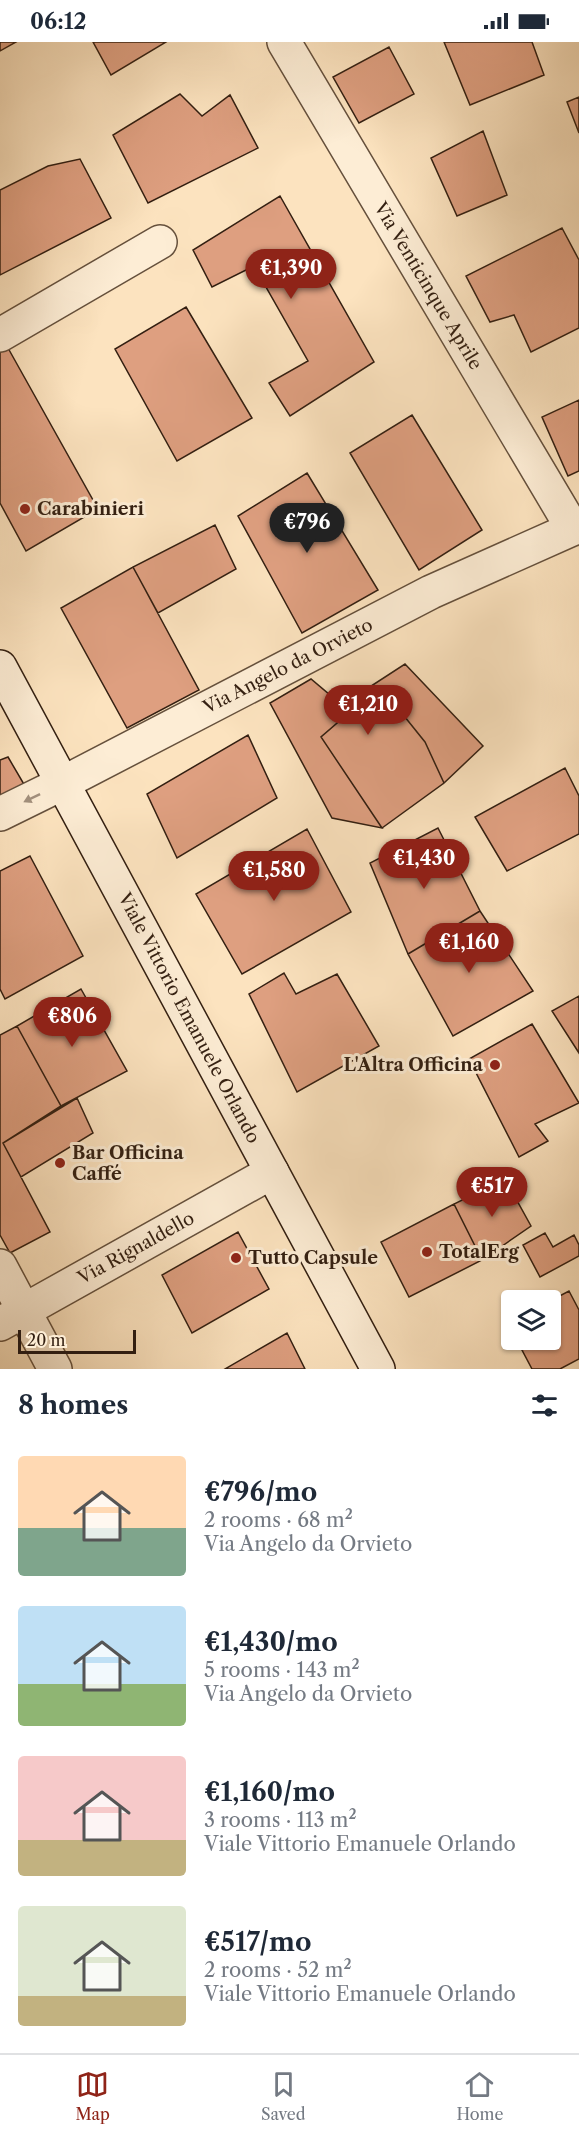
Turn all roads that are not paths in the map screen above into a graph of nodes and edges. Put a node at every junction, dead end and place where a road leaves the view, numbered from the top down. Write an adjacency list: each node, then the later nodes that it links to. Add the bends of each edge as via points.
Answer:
1 (284, 42): 4 (street, Via Venticinque Aprile)
2 (160, 242): 3 (street)
3 (0, 335)
4 (576, 528): 6 (street, Via Angelo da Orvieto, via 431,592)
5 (0, 667): 6 (street, Viale Vittorio Emanuele Orlando)
6 (63, 783): 7 (street, Via Angelo da Orvieto, one-way to 7); 8 (street, Viale Vittorio Emanuele Orlando)
7 (0, 814)
8 (272, 1172): 10 (street, Via Rignaldello); 12 (street, Viale Vittorio Emanuele Orlando)
9 (0, 1266): 10 (street)
10 (12, 1317): 11 (street)
11 (55, 1369)
12 (378, 1369)

